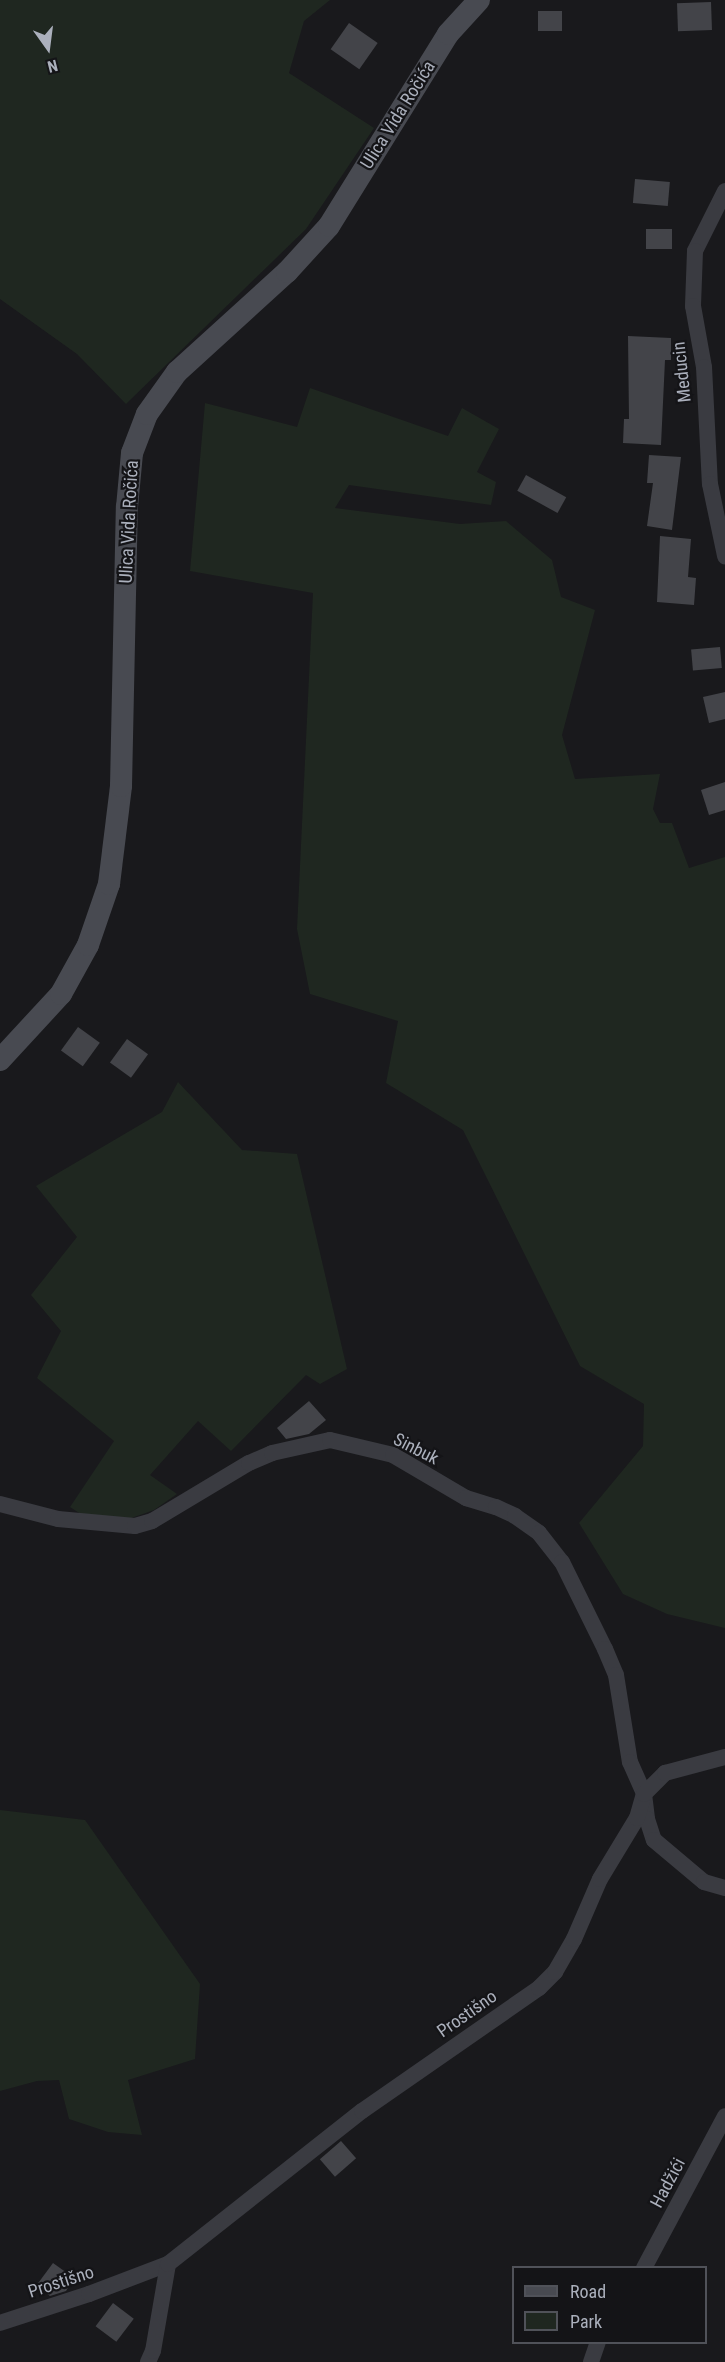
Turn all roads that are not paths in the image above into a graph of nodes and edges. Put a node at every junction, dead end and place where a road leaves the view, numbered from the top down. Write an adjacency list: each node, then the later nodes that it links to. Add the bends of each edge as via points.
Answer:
1 (479, 0): 4 (main road, Ulica Vida Ročića, via 448,34 329,226 288,272 177,372 147,414 132,453 128,497 121,786 109,884 88,945 61,994)
2 (725, 191): 3 (street, Meducin, via 694,251 693,306 704,367 710,484)
3 (725, 556)
4 (0, 1060)
5 (0, 1504): 7 (street, Sinbuk, via 58,1519 135,1526 152,1521 272,1453 330,1440 393,1455 466,1498 514,1516 539,1533 562,1562 616,1675 630,1762)
6 (725, 1757): 7 (street, Prostišno, via 665,1773)
7 (645, 1794): 8 (street, Sinbuk, via 654,1840 704,1882); 10 (street, Prostišno, via 637,1818 600,1879 574,1939 555,1972 539,1988 362,2110)
8 (725, 1888)
9 (725, 2115): 11 (street, Hadžići)
10 (168, 2264): 12 (street, Prostišno, via 89,2295); 14 (street)
11 (645, 2266)
12 (0, 2323)
13 (597, 2344): 15 (street)
14 (148, 2362)
15 (591, 2362)

